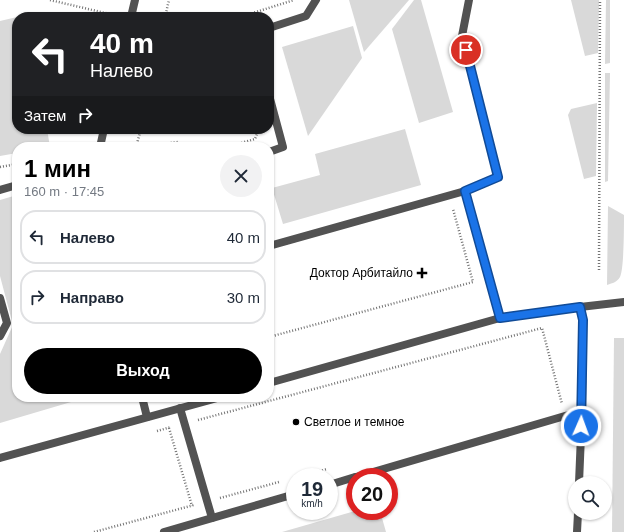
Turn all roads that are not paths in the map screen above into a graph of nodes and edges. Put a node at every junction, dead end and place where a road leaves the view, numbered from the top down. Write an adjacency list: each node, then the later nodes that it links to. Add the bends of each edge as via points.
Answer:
1 (135, 0): 4 (lane)
2 (316, 0): 5 (lane, via 306,16)
3 (469, 0): 10 (lane, via 462,36 498,177)
4 (132, 12)
5 (274, 26)
6 (274, 114): 7 (lane, via 283,147)
7 (274, 150)
8 (12, 186): 9 (lane)
9 (0, 190)
10 (465, 191): 11 (lane); 15 (lane)
11 (274, 245)
12 (0, 298): 16 (lane, via 6,323)
13 (624, 302): 14 (lane)
14 (580, 307): 15 (lane); 21 (lane, via 583,320)
15 (500, 318): 17 (lane)
16 (0, 336)
17 (274, 382)
18 (144, 402): 22 (lane)
19 (202, 402): 20 (lane)
20 (180, 408): 22 (lane); 27 (lane)
21 (582, 411): 24 (lane); 25 (lane)
22 (148, 417): 23 (lane)
23 (0, 458)
24 (387, 468)
25 (579, 476)
26 (286, 497): 27 (lane)
27 (212, 518): 29 (lane)
28 (578, 520): 30 (lane)
29 (164, 532)
30 (577, 532)

